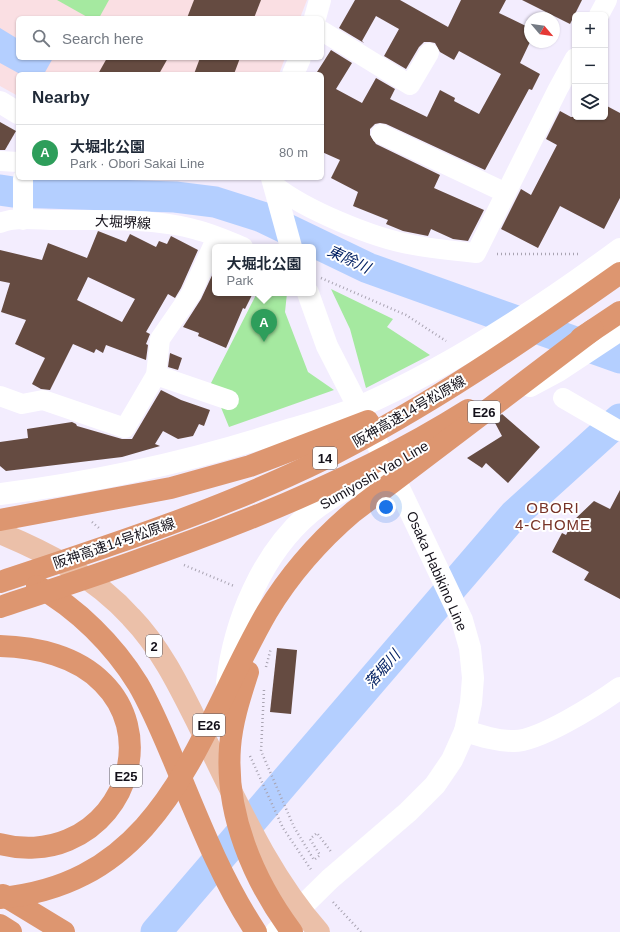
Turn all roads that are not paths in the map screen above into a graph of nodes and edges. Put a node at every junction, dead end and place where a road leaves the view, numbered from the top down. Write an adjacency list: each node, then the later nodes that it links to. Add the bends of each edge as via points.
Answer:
1 (320, 0): 4 (main road)
2 (607, 0): 3 (street)
3 (601, 12)
4 (316, 16)
5 (324, 32): 6 (street, via 410,85)
6 (429, 53)
7 (299, 60): 9 (main road)
8 (572, 64): 17 (street)
9 (294, 72)
10 (0, 102): 11 (main road)
11 (16, 112)
12 (381, 134): 17 (street)
13 (0, 160): 14 (street)
14 (16, 162)
15 (23, 180): 18 (street)
16 (270, 185): 17 (street, via 353,227 412,245 476,254); 23 (main road)
17 (506, 193)
18 (23, 220): 19 (street, 大堀堺線); 20 (street, 大堀堺線, via 166,224)
19 (0, 223)
20 (217, 237): 21 (street); 22 (street, 大堀堺線)
21 (214, 244)
22 (235, 244)
23 (290, 244)
24 (212, 248): 32 (street, via 191,294 160,339)
25 (620, 249): 36 (main road, via 570,286 471,349)
26 (620, 274): 31 (highway, 阪神高速14号松原線 / 14)
27 (316, 294): 36 (main road, Osaka Habikino Line, via 327,346)
28 (620, 312): 29 (highway, 阪神高速14号松原線 / 14)
29 (593, 330): 46 (highway, E26, via 353,512 311,552); 47 (highway, 阪神高速14号松原線 / 14, via 465,411 362,468 207,535)
30 (620, 330): 38 (main road, Sumiyoshi Yao Line, via 558,370)
31 (474, 372): 40 (highway, 14, via 343,432 250,466 171,488); 45 (highway, 阪神高速14号松原線 / 14, via 390,424 323,459 257,489 107,546)
32 (156, 375): 33 (street, via 125,428 43,400 22,404); 35 (street)
33 (0, 396)
34 (563, 398): 37 (street)
35 (229, 400)
36 (359, 407): 38 (main road, Osaka Habikino Line); 39 (main road, via 255,441 192,458 108,477)
37 (620, 431)
38 (388, 465): 50 (main road, Osaka Habikino Line, via 462,620 470,648 473,678); 51 (main road, Sumiyoshi Yao Line, via 310,512 285,539 266,567 249,600 236,635 224,707 226,736)
39 (0, 494)
40 (70, 508): 41 (highway, 14); 42 (highway, 14)
41 (0, 514)
42 (0, 520)
43 (0, 533): 51 (main road, 2, via 49,554 79,573 111,597 131,617 151,641 182,691)
44 (0, 568): 58 (highway, via 41,588 71,609 97,632 138,684 153,712 227,882)
45 (0, 582)
46 (282, 590): 54 (highway, E26, via 254,637 176,786 142,831 122,850 78,877 28,896); 60 (highway, E26, via 261,636 241,691 232,731 230,772 233,797 246,848 266,894)
47 (0, 607)
48 (0, 646): 52 (highway, E25, via 54,654 89,671 103,682 124,713 130,750 128,770 114,804 102,819 89,829 49,846 18,848)
49 (620, 688): 50 (main road, via 545,733 531,738 515,742 494,740)
50 (465, 731): 59 (main road, Osaka Habikino Line, via 452,760 435,785 408,812 330,879)
51 (244, 818): 61 (main road, 2, via 288,892)
52 (0, 844)
53 (0, 893): 57 (highway)
54 (0, 898)
55 (0, 925): 56 (highway)
56 (11, 932)
57 (64, 932)
58 (256, 932)
59 (276, 932)
60 (292, 932)
61 (319, 932)

